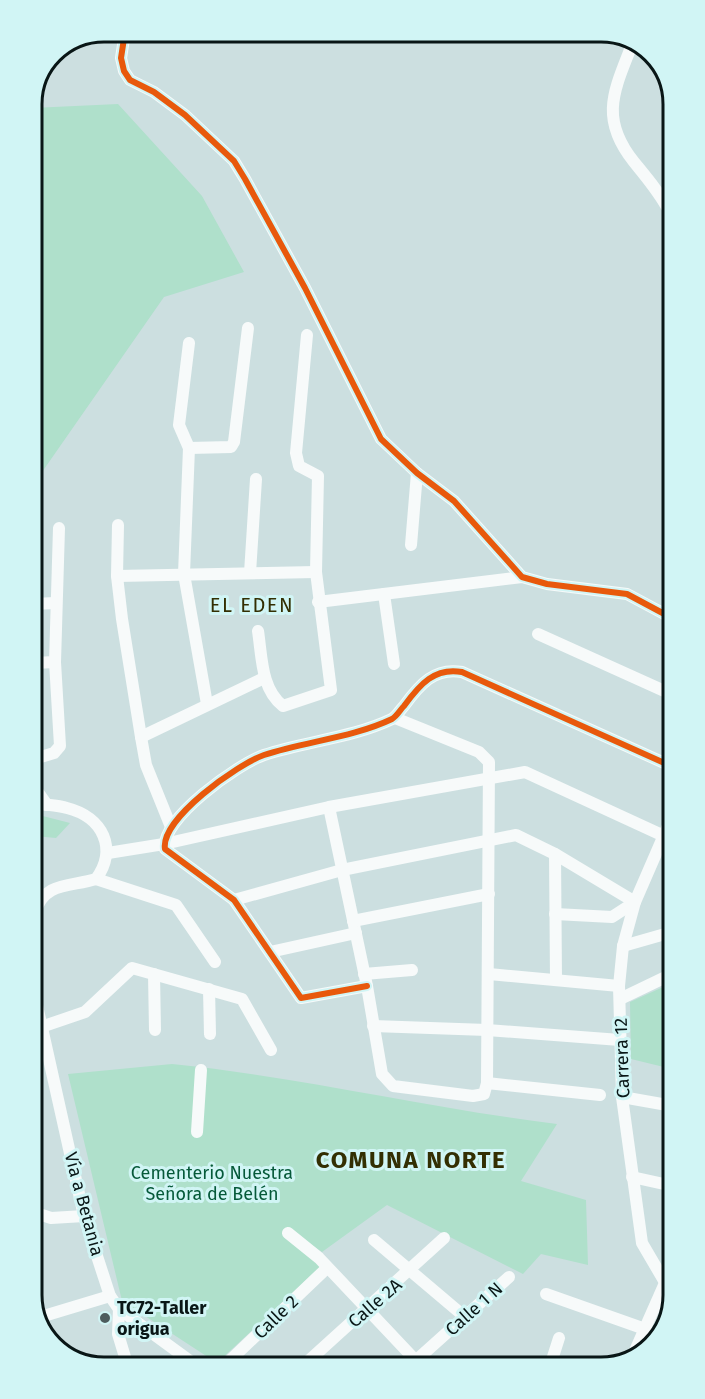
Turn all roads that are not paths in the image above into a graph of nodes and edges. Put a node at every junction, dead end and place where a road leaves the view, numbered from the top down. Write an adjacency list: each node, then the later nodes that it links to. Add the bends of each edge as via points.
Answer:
1 (123, 42): 8 (street, via 121,58 130,80 184,115 234,162 305,288 381,439)
2 (630, 49): 3 (street, via 615,90 611,110 614,126 631,159)
3 (663, 199)
4 (248, 328): 7 (street, via 234,442 231,447)
5 (306, 335): 13 (street, via 296,453 299,466 318,476)
6 (189, 343): 7 (street, via 179,425)
7 (189, 448): 15 (street)
8 (417, 473): 12 (street); 17 (street, via 454,501)
9 (256, 479): 14 (street)
10 (118, 525): 16 (street)
11 (58, 528): 20 (street)
12 (411, 545)
13 (316, 572): 14 (street); 19 (street)
14 (250, 573): 15 (street)
15 (184, 574): 16 (street); 30 (street)
16 (117, 576): 32 (street)
17 (522, 577): 18 (street); 22 (street, via 627,594)
18 (384, 594): 19 (street); 27 (street)
19 (318, 602): 28 (street, via 331,690 283,706 274,699)
20 (55, 603): 21 (street); 25 (street)
21 (42, 604)
22 (663, 613)
23 (258, 631): 28 (street)
24 (538, 634): 29 (street)
25 (55, 662): 26 (street); 33 (street, via 60,746)
26 (42, 663)
27 (394, 664)
28 (264, 678): 30 (street)
29 (663, 690)
30 (207, 704): 32 (street)
31 (395, 718): 34 (street, via 431,675 447,669 462,672); 35 (street, via 486,756); 38 (street, via 262,756 217,783)
32 (141, 737): 38 (street, via 146,765)
33 (42, 757)
34 (663, 762)
35 (490, 776): 37 (street); 39 (street, via 525,772); 40 (street)
36 (42, 804): 43 (street, via 85,815 105,835)
37 (329, 807): 42 (street); 45 (street)
38 (171, 827): 42 (street)
39 (663, 836)
40 (490, 838): 44 (street, via 516,835); 45 (street); 47 (street)
41 (663, 838): 50 (street, Carrera 12)
42 (164, 844): 43 (street); 49 (street, via 169,853)
43 (108, 853): 46 (street)
44 (555, 854): 50 (street); 51 (street)
45 (342, 870): 49 (street); 52 (street)
46 (96, 879): 48 (street, via 54,887); 57 (street, via 176,904)
47 (489, 894): 52 (street); 60 (street)
48 (42, 898)
49 (234, 900): 56 (street)
50 (635, 902): 51 (street, via 612,917); 55 (street, Carrera 12)
51 (555, 914): 63 (street)
52 (353, 921): 53 (street)
53 (356, 933): 56 (street); 62 (street)
54 (663, 933): 55 (street)
55 (623, 946): 65 (street, Carrera 12)
56 (270, 952): 62 (street, via 301,998)
57 (215, 962)
58 (412, 970): 62 (street)
59 (154, 974): 64 (street); 67 (street, via 132,968 85,1012); 68 (street)
60 (489, 974): 63 (street); 69 (street)
61 (663, 977): 65 (street)
62 (366, 980): 66 (street)
63 (556, 980): 65 (street)
64 (209, 990): 71 (street); 73 (street, via 242,999)
65 (620, 992): 72 (street, Carrera 12)
66 (374, 1026): 69 (street); 75 (street, via 382,1074 393,1086 472,1096 484,1094)
67 (42, 1027)
68 (155, 1030)
69 (487, 1030): 72 (street); 75 (street)
70 (42, 1031): 83 (street, Vía a Betania)
71 (210, 1034)
72 (620, 1040): 77 (street, Carrera 12)
73 (271, 1050)
74 (201, 1070): 79 (street)
75 (487, 1083): 76 (street)
76 (600, 1095)
77 (622, 1097): 78 (street); 80 (street, Carrera 12)
78 (663, 1104)
79 (197, 1132)
80 (632, 1177): 81 (street); 89 (street, Carrera 12, via 642,1243)
81 (663, 1184)
82 (42, 1215): 83 (street)
83 (84, 1216): 92 (street, Vía a Betania)
84 (288, 1233): 87 (street)
85 (444, 1238): 88 (street, Calle 2A)
86 (374, 1240): 88 (street)
87 (327, 1268): 95 (street); 103 (street, Calle 2)
88 (412, 1270): 95 (street, Calle 2A); 97 (street)
89 (663, 1276)
90 (509, 1277): 97 (street, Calle 1 N)
91 (546, 1294): 98 (street)
92 (110, 1296): 94 (street, Vía a Betania); 96 (street)
93 (663, 1296): 98 (street)
94 (118, 1309): 101 (street, via 118,1334); 102 (street, Vía a Betania)
95 (367, 1310): 104 (street, Calle 2A); 105 (street)
96 (46, 1315)
97 (465, 1317): 106 (street, Calle 1 N)
98 (645, 1329): 100 (street)
99 (559, 1338): 107 (street)
100 (638, 1345)
101 (125, 1357)
102 (185, 1357)
103 (233, 1357)
104 (313, 1357)
105 (410, 1357)
106 (422, 1357)
107 (553, 1357)

